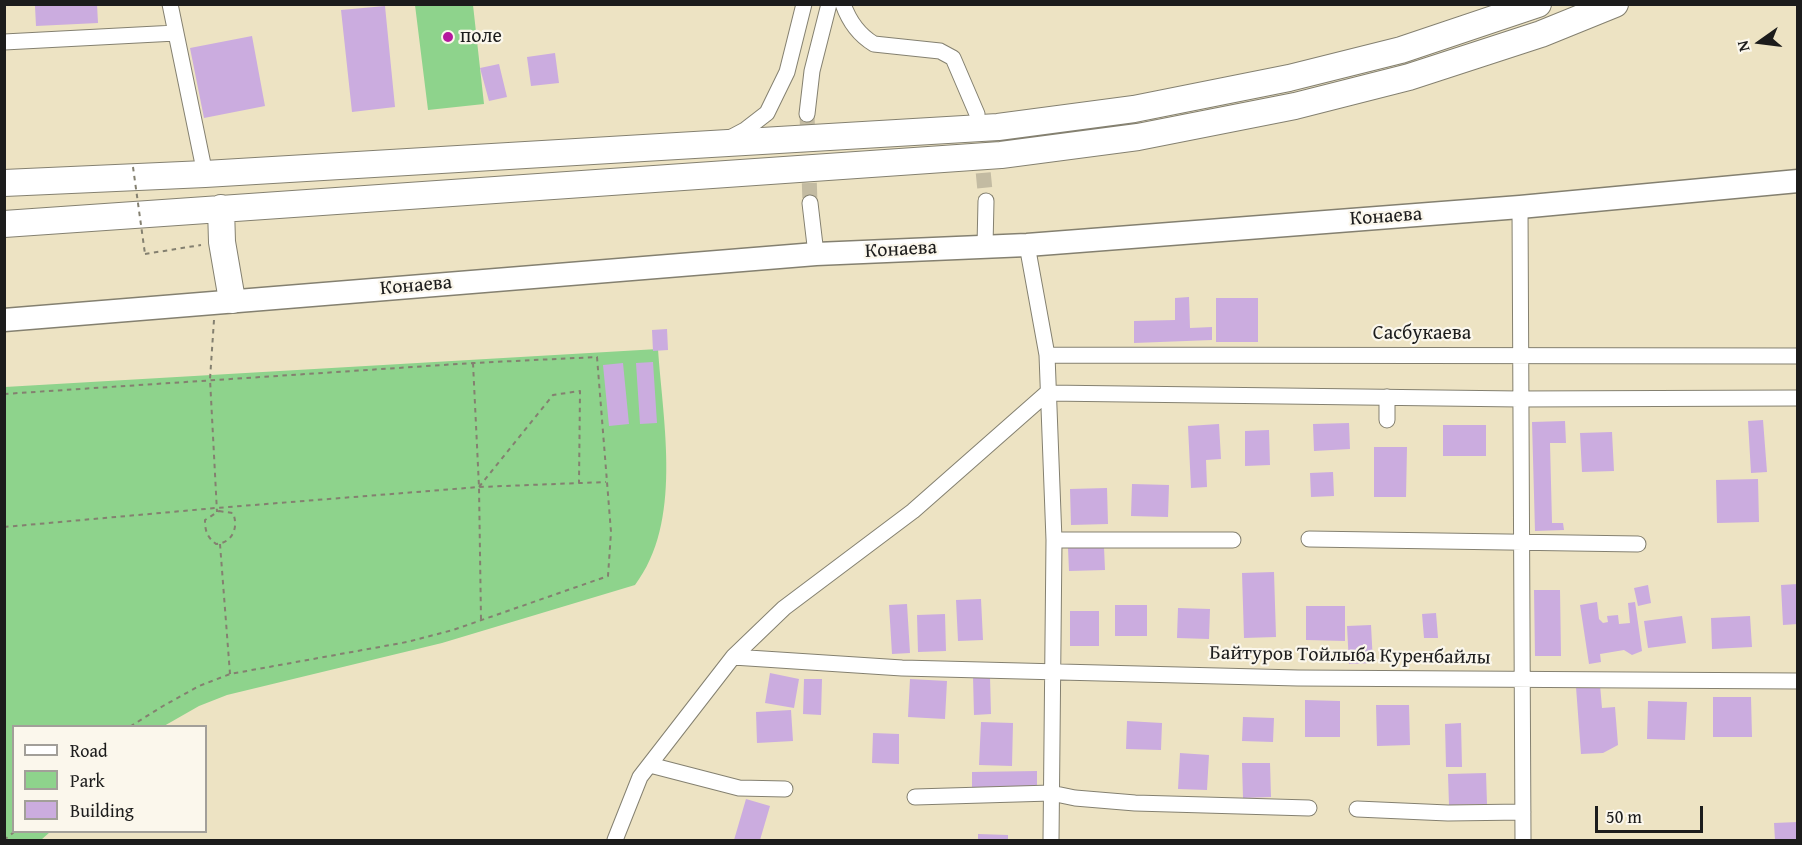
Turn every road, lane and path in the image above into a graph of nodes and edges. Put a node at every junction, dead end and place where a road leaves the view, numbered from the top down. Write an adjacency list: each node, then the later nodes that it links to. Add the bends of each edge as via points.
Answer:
1 (170, 4): 7 (street)
2 (804, 4): 11 (street, via 786,72 767,113)
3 (829, 4): 9 (street, via 812,71)
4 (843, 4): 10 (street, via 848,18 874,44 940,51 953,58)
5 (1538, 4): 11 (highway, via 1401,50 1289,78 1134,109 998,127)
6 (1615, 4): 19 (highway, via 1541,34 1409,77 1295,106 1138,137 1001,154)
7 (176, 33): 8 (street); 13 (street)
8 (4, 42)
9 (807, 114)
10 (977, 114)
11 (719, 144): 13 (highway)
12 (133, 167): 21 (path, bridge, via 145,254)
13 (205, 174): 15 (highway)
14 (1797, 181): 18 (main road, Конаева)
15 (4, 183)
16 (986, 201): 23 (street)
17 (810, 203): 24 (street)
18 (1520, 207): 22 (main road, Конаева); 28 (street)
19 (221, 208): 20 (highway); 21 (highway)
20 (4, 224)
21 (222, 242): 25 (highway)
22 (1027, 245): 23 (main road, Конаева); 27 (street)
23 (985, 246): 24 (main road, Конаева)
24 (816, 254): 25 (main road, Конаева)
25 (224, 301): 26 (main road, Конаева); 31 (path)
26 (4, 320)
27 (1047, 355): 28 (street, Сасбукаева); 32 (street)
28 (1522, 355): 29 (street, Сасбукаева); 36 (street)
29 (1797, 356)
30 (473, 363): 31 (path); 38 (path, via 597,357); 40 (path)
31 (210, 379): 33 (path); 41 (path)
32 (1047, 393): 34 (street); 45 (street); 51 (street, via 913,511 784,608)
33 (4, 394)
34 (1387, 397): 36 (street); 37 (street)
35 (1797, 398): 36 (street)
36 (1519, 399): 47 (street)
37 (1388, 420)
38 (606, 482): 39 (path); 50 (path, via 611,532 608,576)
39 (579, 483): 40 (path); 40 (path, via 580,391 554,395)
40 (479, 487): 41 (path); 50 (path)
41 (216, 508): 42 (path); 43 (path)
42 (216, 512): 48 (path, via 205,520 205,530 209,539); 48 (path, via 233,513 236,522 233,535)
43 (4, 527)
44 (1309, 539): 47 (street)
45 (1054, 540): 46 (street); 52 (street)
46 (1233, 540)
47 (1521, 541): 49 (street); 54 (street)
48 (220, 544): 53 (path)
49 (1638, 544)
50 (482, 620): 53 (path, via 407,642)
51 (734, 657): 52 (street, Байтуров Тойлыба Куренбайлы, via 902,668); 57 (street)
52 (1054, 671): 54 (street, Байтуров Тойлыба Куренбайлы, via 1298,678); 59 (street)
53 (230, 675): 56 (path, via 199,686)
54 (1522, 678): 55 (street, Байтуров Тойлыба Куренбайлы); 63 (street)
55 (1797, 681)
56 (133, 725)
57 (650, 765): 58 (street, via 739,788); 64 (street, via 640,777)
58 (785, 789)
59 (1051, 793): 60 (street); 61 (street, via 1135,803); 65 (street)
60 (915, 797)
61 (1308, 808)
62 (1357, 809): 63 (street)
63 (1522, 812): 66 (street)
64 (615, 840)
65 (1052, 840)
66 (1522, 840)

